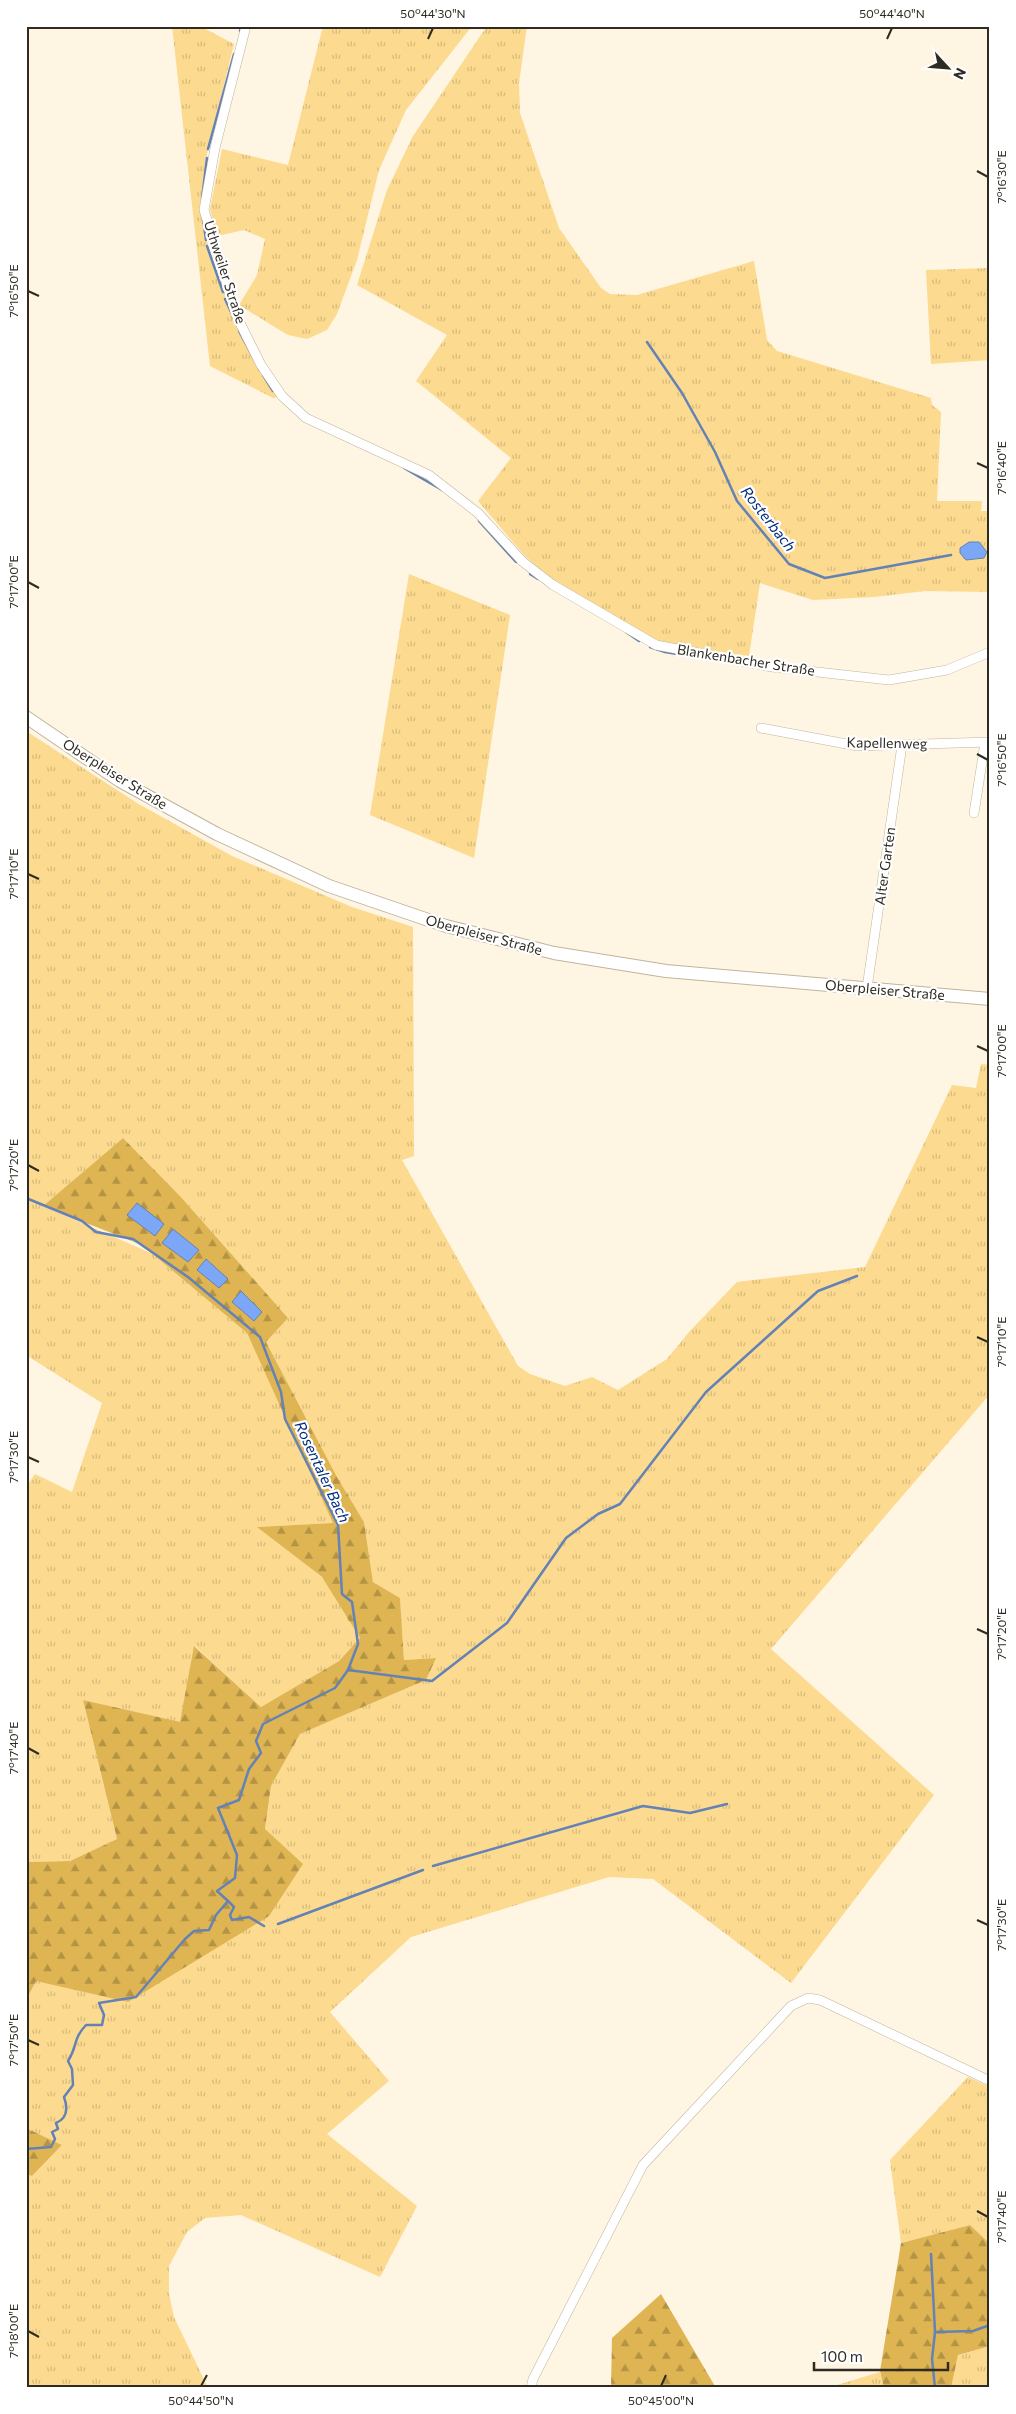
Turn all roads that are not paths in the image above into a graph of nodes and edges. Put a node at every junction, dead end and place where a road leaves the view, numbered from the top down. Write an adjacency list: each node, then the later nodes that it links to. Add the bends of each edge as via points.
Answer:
1 (246, 26): 2 (street, Uthweiler Straße, via 215,148 204,210 237,316 261,365 282,396 306,418 429,475 478,513)
2 (523, 562): 3 (street, Blankenbacher Straße, via 552,584 656,645 689,652 772,667 889,680 947,670)
3 (990, 652)
4 (26, 717): 9 (main road, Oberpleiser Straße, via 120,781 217,834 329,886 397,910 498,940 612,964 725,978)
5 (761, 728): 7 (street, Kapellenweg, via 857,746)
6 (987, 742): 7 (street, Kapellenweg); 8 (street, Kapellenweg)
7 (902, 744): 9 (street, Alter Garten)
8 (974, 813)
9 (868, 988): 10 (main road, Oberpleiser Straße)
10 (990, 1000)
11 (990, 2081): 12 (street, via 820,2000 808,1998 790,2006 643,2165)
12 (531, 2388)

